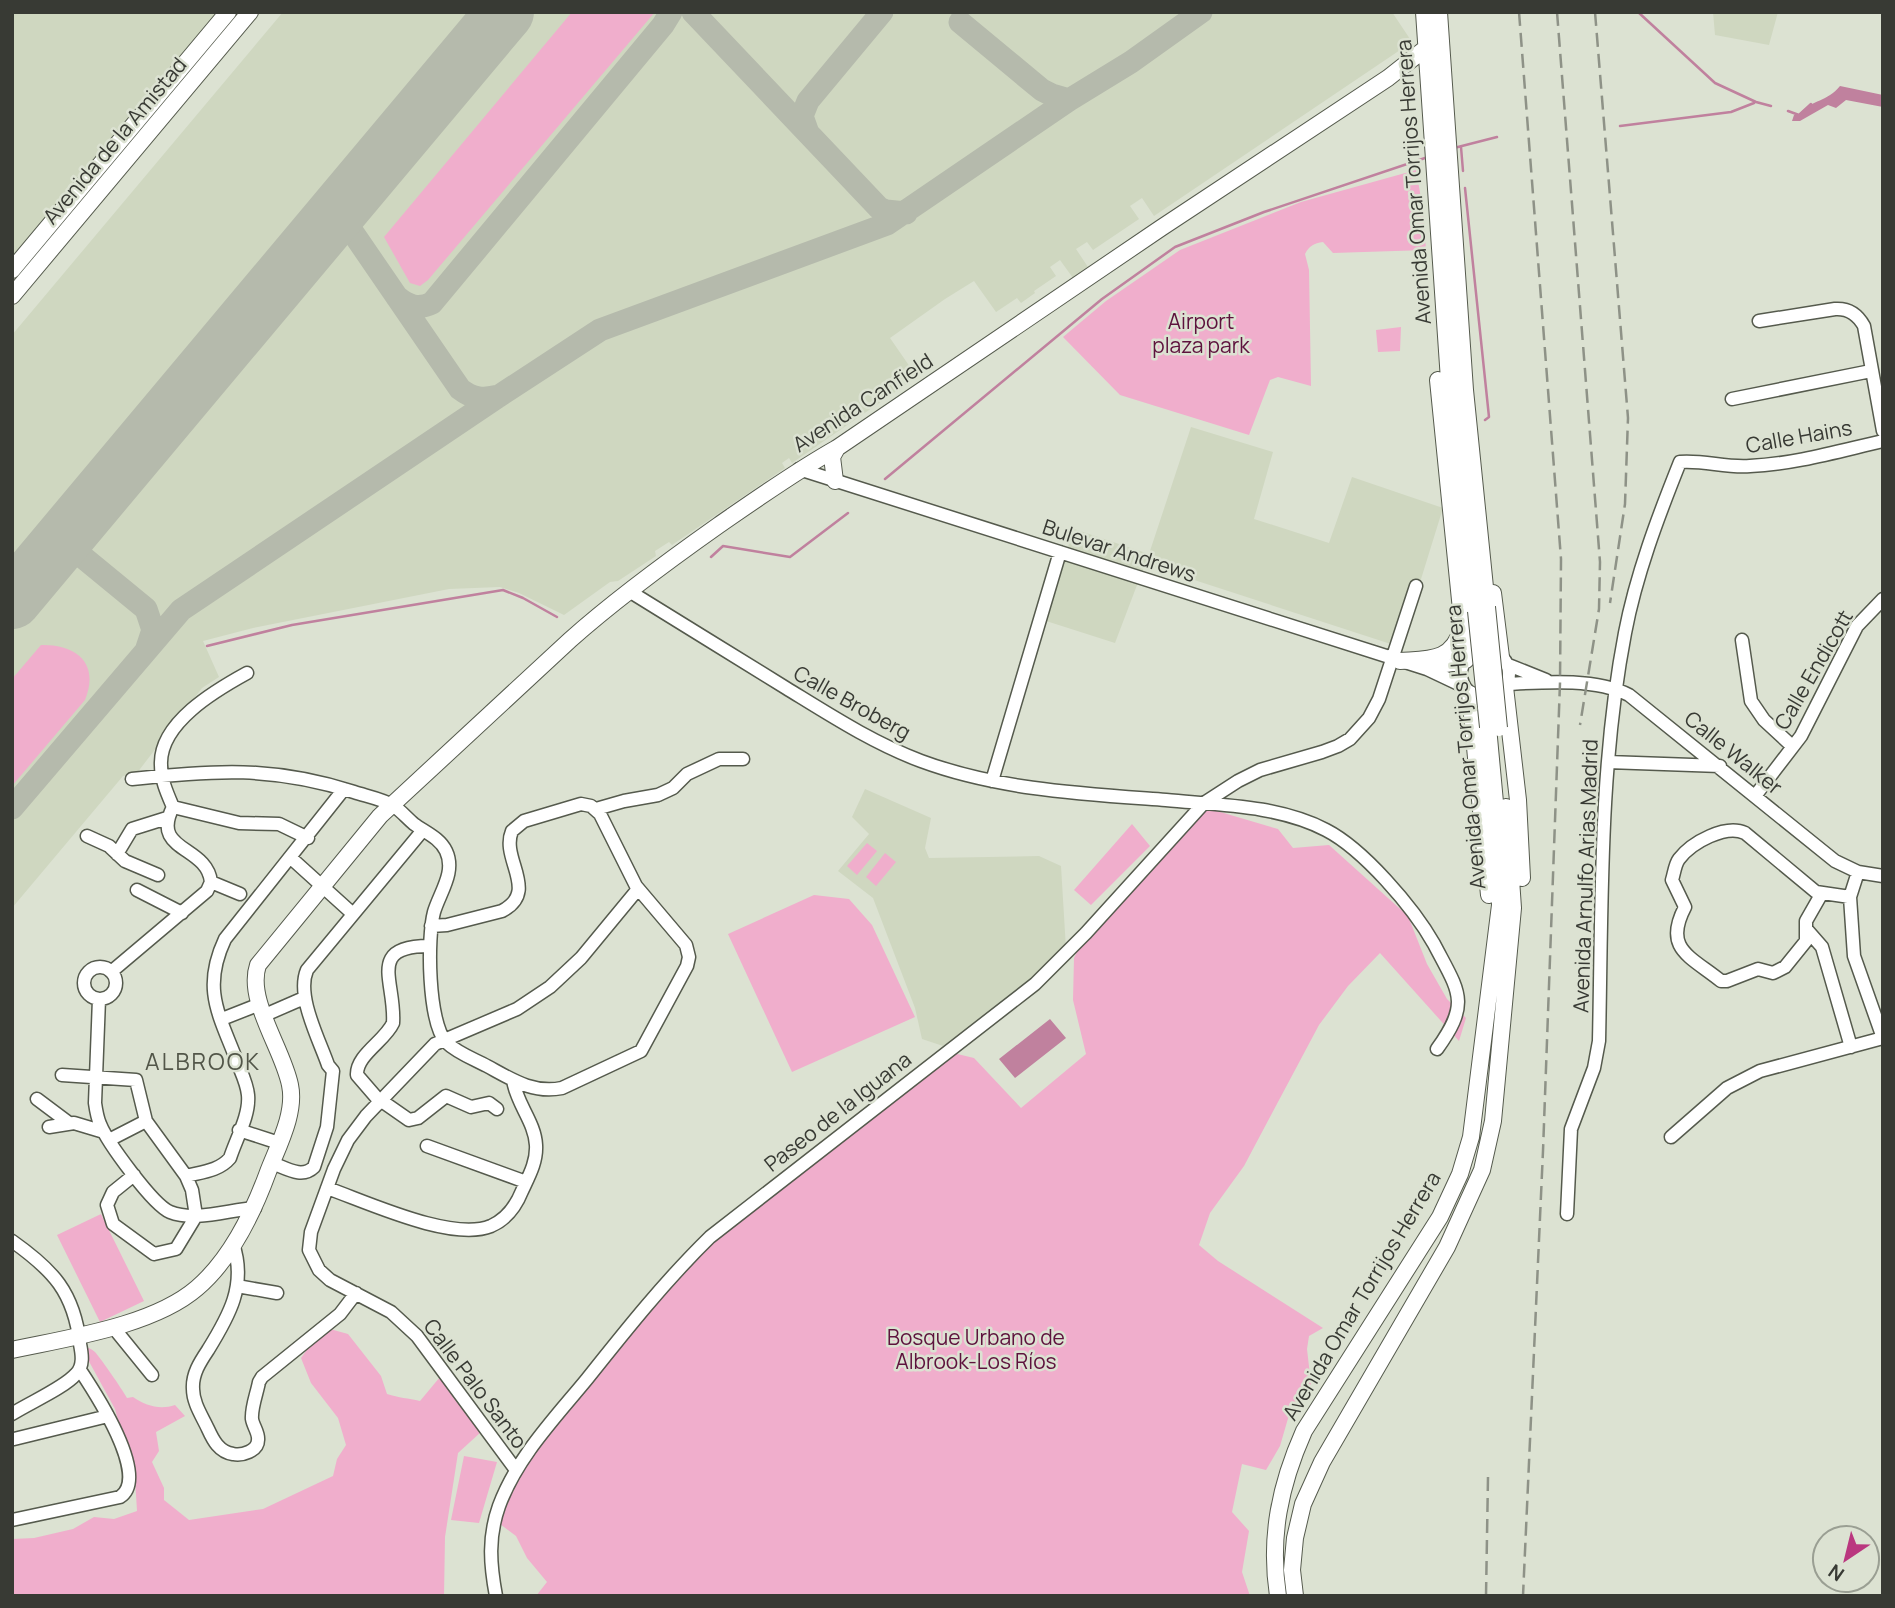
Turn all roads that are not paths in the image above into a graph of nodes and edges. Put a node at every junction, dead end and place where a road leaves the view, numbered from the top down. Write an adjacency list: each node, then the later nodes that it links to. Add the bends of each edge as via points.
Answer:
1 (228, 12): 10 (main road, Avenida de la Amistad)
2 (250, 12): 10 (main road, Avenida de la Amistad)
3 (1424, 12): 5 (main road, Avenida Omar Torrijos Herrera)
4 (1439, 12): 8 (main road, Avenida Omar Torrijos Herrera)
5 (1426, 48): 6 (main road, Avenida Canfield); 7 (main road, Avenida Omar Torrijos Herrera)
6 (1388, 78): 7 (main road, via 1415,76); 18 (main road, Avenida Canfield)
7 (1430, 92): 8 (main road, Avenida Omar Torrijos Herrera)
8 (1439, 122): 9 (main road, Avenida Omar Torrijos Herrera)
9 (1442, 175): 26 (main road, Avenida Omar Torrijos Herrera, via 1462,337); 26 (main road, Avenida Omar Torrijos Herrera, via 1441,287)
10 (82, 199): 11 (main road, Avenida de la Amistad); 12 (main road, Avenida de la Amistad)
11 (12, 270)
12 (12, 296)
13 (1759, 321): 14 (street, via 1835,309 1852,312 1864,327)
14 (1871, 371): 15 (street); 16 (street)
15 (1732, 399)
16 (1883, 431)
17 (1883, 441): 19 (street, Calle Hains, via 1776,465)
18 (836, 448): 20 (main road, Avenida Canfield); 21 (main road, via 832,457)
19 (1680, 462): 35 (street, Avenida Arnulfo Arias Madrid, via 1641,574)
20 (799, 470): 21 (street, Bulevar Andrews); 24 (main road, Avenida Canfield)
21 (835, 481): 22 (street, Bulevar Andrews)
22 (1060, 552): 28 (street, Bulevar Andrews); 44 (street)
23 (1416, 586): 28 (street, Paseo de la Iguana)
24 (629, 591): 44 (street, Calle Broberg, via 873,740 923,762); 48 (main road, Avenida Canfield)
25 (1883, 599): 38 (street, Calle Endicott, via 1857,626)
26 (1476, 612): 28 (main road, via 1444,654); 29 (main road); 30 (main road); 37 (main road, Avenida Omar Torrijos Herrera, bridge)
27 (1742, 640): 38 (street, via 1751,701)
28 (1396, 659): 31 (street, Bulevar Andrews); 47 (street, Paseo de la Iguana, via 1372,713 1350,738 1322,752 1260,770)
29 (1504, 661): 30 (street, via 1482,651); 33 (street, Calle Walker); 34 (street, via 1509,673)
30 (1465, 662): 31 (street, Bulevar Andrews); 36 (street, via 1461,674)
31 (1427, 669): 36 (street, Bulevar Andrews)
32 (247, 673): 42 (street, via 185,715 166,743 160,761)
33 (1550, 682): 34 (street, Calle Walker); 35 (street, Calle Walker)
34 (1506, 686): 36 (street, via 1485,699); 37 (main road)
35 (1616, 688): 40 (street, Avenida Arnulfo Arias Madrid); 41 (street, Calle Walker)
36 (1467, 690): 37 (main road)
37 (1492, 730): 121 (main road, Avenida Omar Torrijos Herrera, via 1500,905 1471,1138 1440,1217 1304,1431 1289,1465 1274,1536); 122 (main road, Avenida Omar Torrijos Herrera, via 1513,908 1493,1121 1482,1170 1447,1247 1322,1462 1303,1504 1295,1538)
38 (1792, 746): 46 (street, Calle Endicott)
39 (743, 759): 49 (street, via 719,759 658,795)
40 (1608, 762): 41 (street); 103 (street, Avenida Arnulfo Arias Madrid, via 1599,1041 1571,1129)
41 (1720, 766): 46 (street, Calle Walker)
42 (162, 776): 43 (street); 45 (street, via 254,772); 50 (street)
43 (132, 779)
44 (992, 781): 47 (street, Calle Broberg)
45 (344, 789): 48 (street); 53 (street)
46 (1755, 796): 56 (street, Calle Walker, via 1835,861)
47 (1204, 803): 79 (street, Calle Broberg, via 1300,819 1328,831 1374,868 1418,919 1458,996 1455,1021); 118 (street, Paseo de la Iguana, via 1035,984 694,1252)
48 (392, 805): 51 (street); 60 (main road, Avenida Canfield)
49 (596, 809): 61 (street); 68 (street, via 576,805 518,823 509,841 519,884 513,904 502,911)
50 (170, 812): 53 (street, via 279,824); 54 (street, via 132,829); 59 (street, via 174,842 203,861)
51 (423, 831): 67 (street); 68 (street, via 442,845 449,864)
52 (87, 836): 54 (street)
53 (308, 838): 55 (street)
54 (117, 854): 57 (street)
55 (291, 858): 60 (street); 75 (street, via 225,939 216,959 213,989)
56 (1858, 872): 58 (street, Calle Walker); 65 (street)
57 (158, 875)
58 (1883, 876)
59 (211, 881): 64 (street); 66 (street, via 204,895)
60 (322, 886): 67 (street); 74 (main road, Avenida Canfield, via 258,965 254,983)
61 (638, 889): 76 (street, Calle Palo Santo, via 581,958 550,987 502,1016); 84 (street, via 684,942 689,957 645,1046 562,1088 537,1089)
62 (136, 890): 66 (street)
63 (1822, 893): 65 (street); 69 (street, via 1806,920); 69 (street, via 1736,829 1707,839 1678,859 1672,880 1685,907 1676,925 1676,939 1721,981 1758,969 1781,970 1806,941)
64 (240, 894)
65 (1850, 897): 77 (street, via 1854,956)
66 (181, 913): 71 (street)
67 (353, 914): 72 (street, via 307,970)
68 (431, 926): 70 (street)
69 (1808, 931): 78 (street, via 1822,947)
70 (429, 946): 76 (street, via 435,1014); 81 (street, via 408,946 391,957 393,1023)
71 (111, 972): 73 (street, via 115,990 108,998); 73 (street, via 102,967 87,974 86,990)
72 (304, 998): 74 (street); 80 (street)
73 (99, 999): 83 (street)
74 (262, 1009): 75 (street); 95 (main road, Avenida Canfield, via 291,1089)
75 (222, 1019): 92 (street, via 248,1091)
76 (443, 1038): 84 (street); 86 (street, Calle Palo Santo)
77 (1883, 1038): 78 (street)
78 (1851, 1047): 94 (street, via 1760,1071 1727,1088)
79 (1437, 1049)
80 (333, 1071): 81 (street); 97 (street, via 327,1128 314,1167 302,1173)
81 (357, 1071): 86 (street)
82 (62, 1075): 83 (street)
83 (97, 1076): 87 (street); 89 (street, via 136,1080)
84 (513, 1080): 100 (street, via 536,1141 536,1156)
85 (37, 1100): 90 (street)
86 (380, 1101): 88 (street, via 409,1120 446,1096 471,1107 489,1103); 101 (street, Calle Palo Santo, via 348,1140)
87 (95, 1103): 90 (street); 93 (street)
88 (497, 1109)
89 (146, 1121): 93 (street); 99 (street)
90 (69, 1123): 91 (street); 93 (street, via 86,1125)
91 (49, 1127)
92 (239, 1130): 95 (street); 99 (street, via 225,1164)
93 (107, 1136): 98 (street)
94 (1671, 1137)
95 (279, 1143): 97 (main road, Avenida Canfield)
96 (427, 1146): 100 (street)
97 (272, 1163): 102 (main road, Avenida Canfield)
98 (134, 1174): 104 (street, via 169,1212); 104 (street, via 113,1192 107,1205 113,1224 154,1254 176,1249)
99 (186, 1176): 104 (street)
100 (526, 1182): 101 (street, via 506,1217 474,1230 406,1218)
101 (327, 1188): 109 (street, Calle Palo Santo, via 312,1229 310,1250 324,1275)
102 (255, 1208): 104 (street); 106 (main road, Avenida Canfield)
103 (1567, 1214)
104 (196, 1216)
105 (12, 1241): 111 (street, via 58,1280 72,1303)
106 (233, 1244): 107 (street); 110 (main road, Avenida Canfield, via 188,1295)
107 (237, 1286): 108 (street); 109 (street, via 232,1310 196,1369 193,1386 215,1443 234,1454 248,1453 259,1439 252,1417 262,1377 340,1314)
108 (277, 1293)
109 (356, 1293): 118 (street, Calle Palo Santo, via 391,1312 417,1335)
110 (113, 1328): 111 (main road, Avenida Canfield); 114 (street)
111 (80, 1337): 112 (main road, Avenida Canfield); 113 (street)
112 (12, 1350)
113 (80, 1370): 115 (street); 116 (street)
114 (152, 1375)
115 (12, 1414)
116 (108, 1416): 117 (street); 119 (street, via 124,1455 129,1481 124,1495)
117 (14, 1439)
118 (516, 1470): 120 (street, Paseo de la Iguana, via 491,1538)
119 (12, 1520)
120 (496, 1596)
121 (1279, 1596)
122 (1295, 1596)

